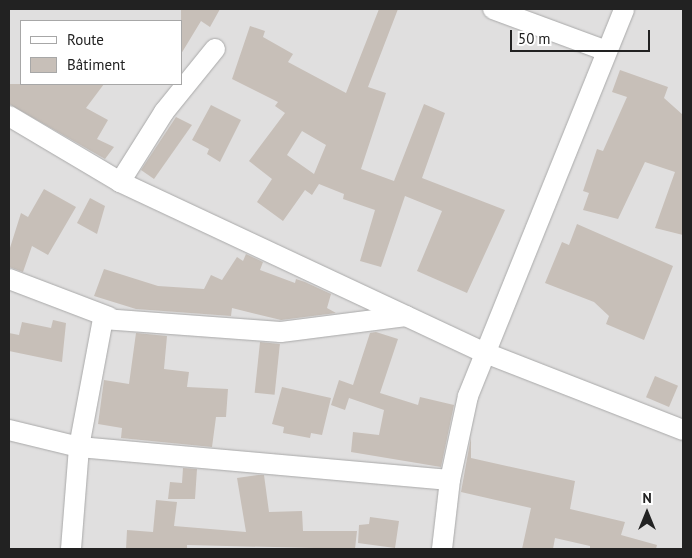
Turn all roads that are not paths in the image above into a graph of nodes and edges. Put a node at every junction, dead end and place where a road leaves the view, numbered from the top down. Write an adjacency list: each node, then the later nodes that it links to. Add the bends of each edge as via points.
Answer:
1 (494, 9): 4 (street)
2 (624, 9): 4 (street)
3 (215, 49): 6 (street, via 164,112)
4 (604, 50): 10 (street)
5 (9, 116): 6 (street)
6 (120, 182): 8 (street)
7 (9, 279): 9 (street)
8 (406, 316): 9 (street, via 281,332); 10 (street)
9 (110, 317): 13 (street, via 100,325)
10 (483, 352): 12 (street); 14 (street, via 462,413)
11 (9, 430): 13 (street)
12 (683, 430)
13 (79, 447): 14 (street); 15 (street)
14 (450, 480): 16 (street)
15 (71, 549)
16 (442, 549)

